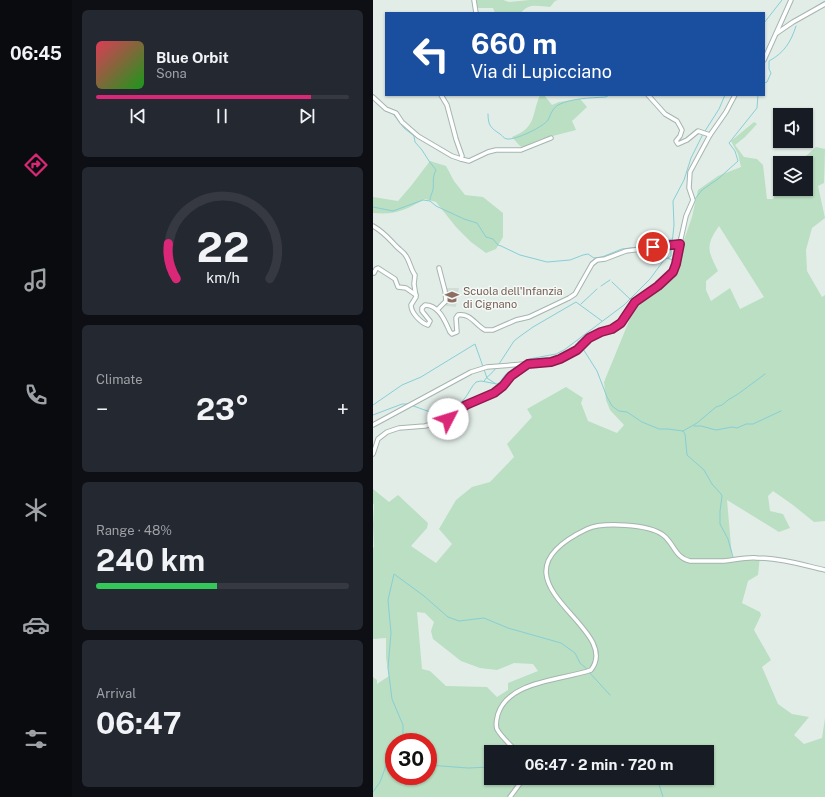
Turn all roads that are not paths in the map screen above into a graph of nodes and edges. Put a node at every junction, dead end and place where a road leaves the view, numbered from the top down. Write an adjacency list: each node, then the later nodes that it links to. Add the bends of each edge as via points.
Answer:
1 (475, 0): 4 (street)
2 (791, 0): 5 (street)
3 (825, 4): 5 (street)
4 (476, 12)
5 (776, 33): 6 (street)
6 (765, 58)
7 (441, 96): 13 (street, via 449,112)
8 (649, 96): 11 (street, via 665,114 677,121 682,130 676,141 678,144 698,131)
9 (734, 96): 11 (street)
10 (373, 97): 13 (street, via 386,108 396,112 402,122 418,136)
11 (709, 135): 15 (street, via 690,172 689,188 693,200)
12 (551, 138): 13 (street, via 521,150 496,150 469,161)
13 (461, 159)
14 (373, 226): 18 (street, via 384,233 406,255 415,275)
15 (678, 244): 19 (street, via 626,251 597,260 592,264 575,294 538,314 493,330 485,330 473,319 460,315 456,318 457,332 452,334); 20 (street, via 673,272 635,302 621,323 589,338 577,350 560,359)
16 (439, 268): 19 (street, via 446,301)
17 (373, 272): 18 (street, via 378,268 395,279 399,287 406,288)
18 (416, 296): 19 (street, via 411,309 425,324 428,325 430,321 422,310 423,307 428,305)
19 (437, 310)
20 (525, 364): 21 (street, via 487,367 471,372); 22 (street, via 494,393 466,405 448,419 425,426 399,428 387,432 378,439)
21 (373, 425)
22 (373, 454)
23 (825, 570): 24 (street, via 756,558 691,561 678,555 666,537 659,532 629,526 607,524 589,528 568,539 554,551 547,564 546,576 552,591 591,639 598,655 591,670 532,685 520,690 505,703 496,722 497,728)
24 (511, 745)
25 (519, 785): 26 (street)
26 (510, 797)

